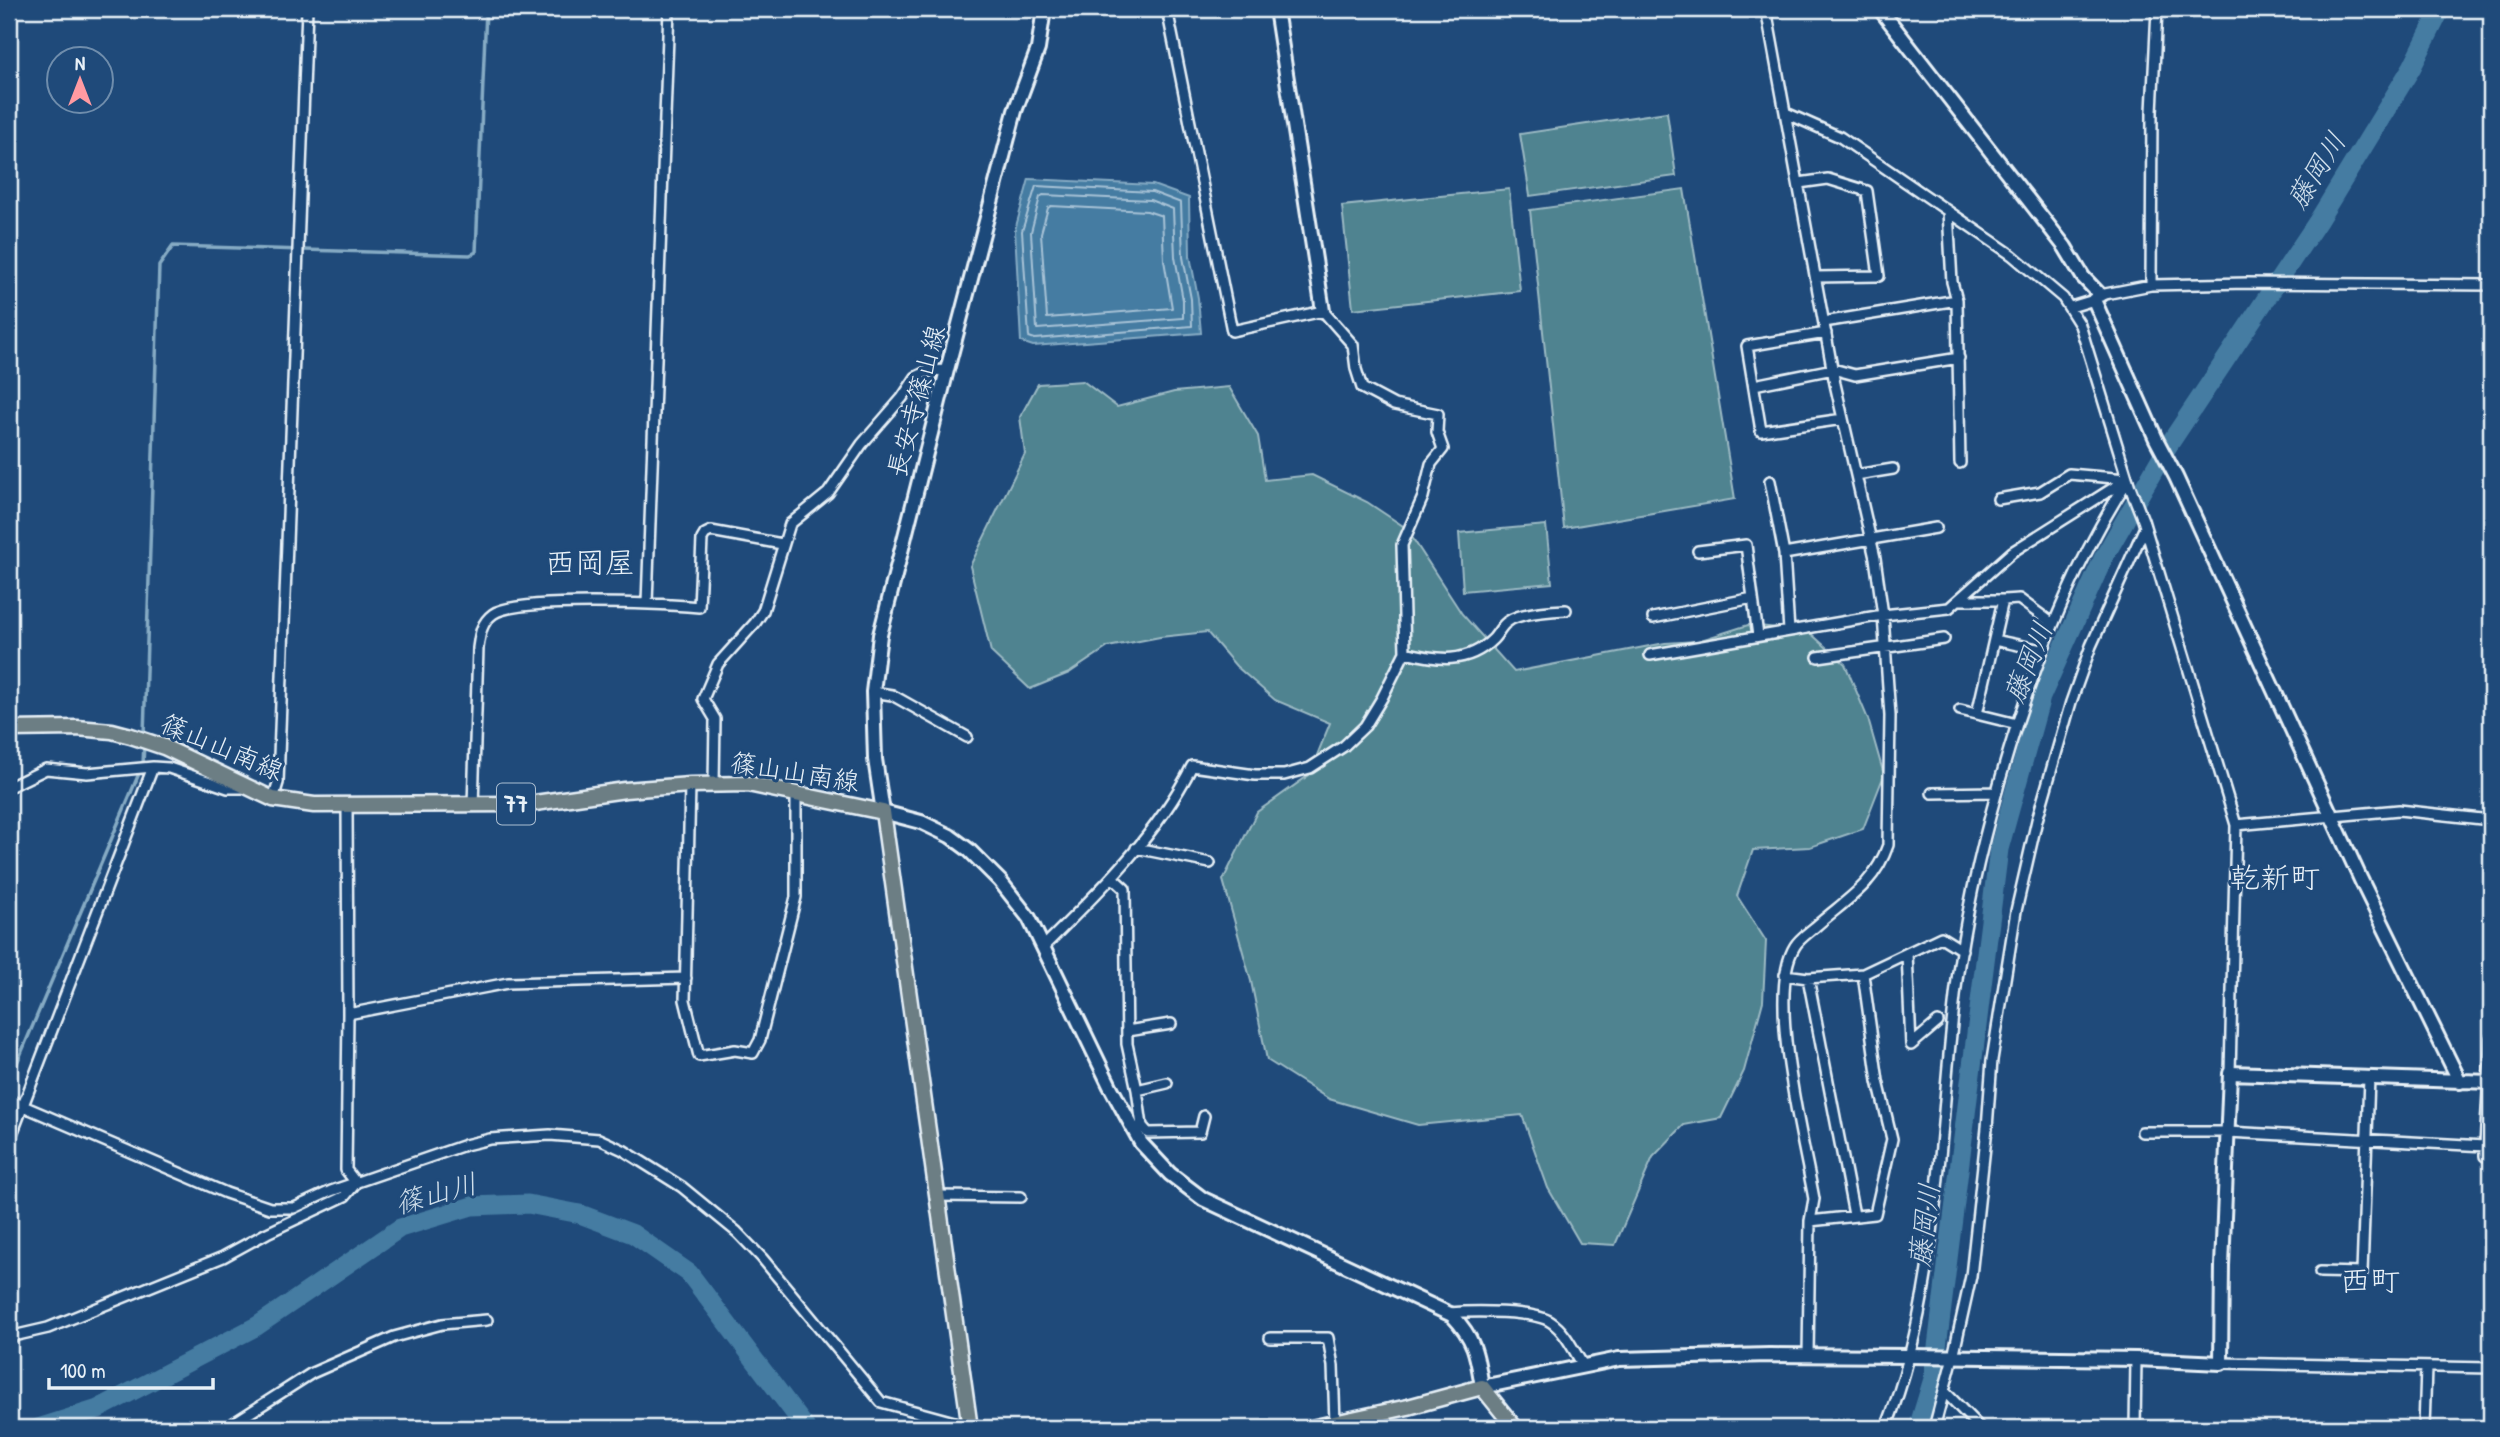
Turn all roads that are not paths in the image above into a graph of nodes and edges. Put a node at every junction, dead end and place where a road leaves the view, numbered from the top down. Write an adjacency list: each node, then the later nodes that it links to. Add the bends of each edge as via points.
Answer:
1 (307, 9): 69 (street, via 278,783)
2 (669, 9): 41 (street)
3 (1044, 9): 23 (street, 長安寺篠山線, via 1038,49 1016,111)
4 (1167, 9): 18 (street, via 1232,331)
5 (1276, 9): 18 (street)
6 (1766, 9): 9 (street)
7 (1880, 9): 15 (street, via 2065,247)
8 (2157, 9): 13 (street)
9 (1786, 113): 10 (street); 11 (street, via 1840,137)
10 (1799, 183): 12 (street); 12 (street, via 1828,178 1867,191 1879,276)
11 (1948, 211): 16 (street); 17 (street, via 2012,255)
12 (1816, 277): 19 (street)
13 (2151, 285): 14 (street); 15 (street)
14 (2491, 285)
15 (2097, 298): 17 (street); 73 (street, via 2156,439)
16 (1957, 300): 19 (street); 21 (street)
17 (2071, 307): 30 (street)
18 (1323, 311): 52 (street, via 1353,345 1362,388 1394,405 1438,414 1443,450 1431,464 1423,498 1402,545)
19 (1824, 322): 20 (street)
20 (1826, 333): 22 (street); 24 (street, via 1748,346)
21 (1959, 358): 22 (street, via 1855,375); 26 (street)
22 (1833, 369): 24 (street); 25 (street)
23 (947, 370): 35 (street, via 916,377 828,493 790,524); 55 (street, 長安寺篠山線, via 880,635)
24 (1754, 384): 25 (street, via 1761,431)
25 (1843, 419): 28 (street)
26 (1960, 463)
27 (1893, 469): 28 (street)
28 (1856, 475): 34 (street)
29 (1770, 481): 37 (street)
30 (2129, 483): 31 (street, via 2069,474 2040,492); 32 (street); 39 (street, via 2081,506 2012,552); 45 (street, via 2098,526)
31 (1998, 499)
32 (2144, 524): 75 (street); 119 (street, via 2091,646 2037,820 1992,1060 1971,1276)
33 (1936, 528): 34 (street)
34 (1870, 538): 37 (street); 43 (street)
35 (782, 544): 41 (street, via 711,531 702,539 699,607); 62 (street, via 763,611 718,664 703,699 715,719)
36 (1698, 551): 38 (street, via 1746,545)
37 (1784, 554): 46 (street)
38 (1753, 598): 44 (street); 47 (street)
39 (1958, 600): 40 (street); 43 (street, via 1949,608)
40 (2003, 600): 45 (street, via 2019,599); 49 (street)
41 (647, 603): 71 (street, via 506,609 493,614 481,627)
42 (1566, 610): 52 (street, via 1508,621 1492,641 1460,659)
43 (1883, 615): 46 (street); 50 (street)
44 (1653, 618)
45 (2053, 624): 51 (street)
46 (1788, 631): 47 (street)
47 (1758, 636): 53 (street)
48 (1944, 639): 50 (street)
49 (1994, 640): 51 (street); 57 (street)
50 (1886, 648): 54 (street); 83 (street, via 1888,845 1882,865 1858,892 1795,945)
51 (2042, 650): 58 (street)
52 (1405, 652): 76 (street, via 1364,726 1344,746 1310,768 1284,775 1192,766 1176,797)
53 (1650, 655)
54 (1818, 657)
55 (873, 692): 60 (street, via 892,695); 72 (street, 長安寺篠山線, via 875,759)
56 (1961, 710): 57 (street)
57 (1977, 714): 58 (street)
58 (2017, 724): 67 (street)
59 (9, 729): 65 (main road, 篠山山南線 / 77, via 112,731 157,744)
60 (967, 737)
61 (150, 767): 64 (street, via 87,773 46,769); 65 (street, via 169,768 228,788); 98 (street)
62 (714, 784): 63 (main road, 篠山山南線 / 77); 66 (main road, 篠山山南線 / 77)
63 (690, 785): 71 (main road, 篠山山南線 / 77); 84 (street)
64 (9, 787)
65 (246, 788): 69 (main road, 篠山山南線 / 77)
66 (796, 792): 72 (main road, 篠山山南線 / 77); 84 (street, via 796,897 767,1017 753,1053 735,1050 699,1056 685,1000)
67 (1995, 792): 68 (street); 80 (street)
68 (1932, 793)
69 (273, 799): 70 (main road, 篠山山南線 / 77)
70 (347, 805): 71 (main road, 篠山山南線 / 77); 86 (street)
71 (473, 806)
72 (883, 811): 79 (street, via 950,836 969,850 1029,918); 108 (main road, 篠山山南線)
73 (2332, 817): 74 (street, via 2399,810); 75 (street); 93 (street)
74 (2491, 820)
75 (2236, 825): 91 (street)
76 (1136, 848): 77 (street); 78 (street)
77 (1210, 863)
78 (1113, 878): 79 (street); 89 (street, via 1125,888)
79 (1043, 947): 100 (street)
80 (1962, 950): 81 (street, via 1941,937); 118 (street)
81 (1907, 953): 82 (street); 87 (street, via 1910,1045)
82 (1863, 974): 85 (street); 110 (street, via 1878,1081 1892,1139 1875,1214)
83 (1784, 975): 85 (street); 111 (street, via 1786,1050 1814,1199)
84 (686, 978): 86 (street, via 508,983)
85 (1808, 978): 110 (street)
86 (348, 1014): 107 (street, via 346,1170)
87 (1938, 1022)
88 (1171, 1024): 89 (street)
89 (1127, 1031): 96 (street)
90 (2491, 1038): 94 (street)
91 (2230, 1073): 92 (street); 102 (street)
92 (2369, 1078): 93 (street); 103 (street)
93 (2460, 1082): 94 (street)
94 (2489, 1082): 105 (street)
95 (1167, 1083): 96 (street)
96 (1137, 1090): 100 (street)
97 (9, 1100): 98 (street)
98 (24, 1106): 104 (street); 107 (street, via 270,1208 293,1208)
99 (1204, 1116): 100 (street, via 1200,1132 1148,1133)
100 (1137, 1128): 113 (street, via 1141,1143 1170,1174 1203,1199)
101 (2142, 1132): 102 (street)
102 (2228, 1132): 103 (street); 121 (street)
103 (2366, 1140): 105 (street); 112 (street, via 2362,1273)
104 (9, 1142)
105 (2485, 1146): 106 (street, via 2485,1156)
106 (2491, 1156)
107 (356, 1183): 115 (street, via 345,1196 223,1257 59,1324); 128 (street, via 490,1139 550,1135 599,1139 682,1187 737,1232 881,1402)
108 (937, 1196): 109 (street); 128 (main road, 篠山山南線)
109 (1021, 1197)
110 (1854, 1215): 111 (street)
111 (1810, 1221): 117 (street)
112 (2320, 1272)
113 (1449, 1313): 122 (street, via 1474,1310 1548,1320 1563,1332); 125 (street, via 1466,1329 1477,1350)
114 (487, 1320): 129 (street, via 442,1324 394,1337 312,1373)
115 (9, 1337)
116 (1270, 1338): 127 (street, via 1328,1338 1334,1366)
117 (1808, 1356): 118 (street); 122 (street, via 1619,1359)
118 (1914, 1356): 119 (street); 132 (street)
119 (1951, 1357): 120 (street); 126 (street)
120 (2136, 1359): 121 (street); 135 (street)
121 (2221, 1363): 123 (street)
122 (1583, 1365): 125 (street)
123 (2426, 1368): 124 (street); 136 (street)
124 (2491, 1368)
125 (1482, 1387): 127 (main road); 131 (main road)
126 (1944, 1391): 133 (street); 134 (street)
127 (1335, 1423): 130 (main road)
128 (969, 1427)
129 (226, 1428)
130 (1311, 1428)
131 (1515, 1428)
132 (1886, 1428)
133 (1934, 1428)
134 (1980, 1428)
135 (2135, 1428)
136 (2424, 1428)

